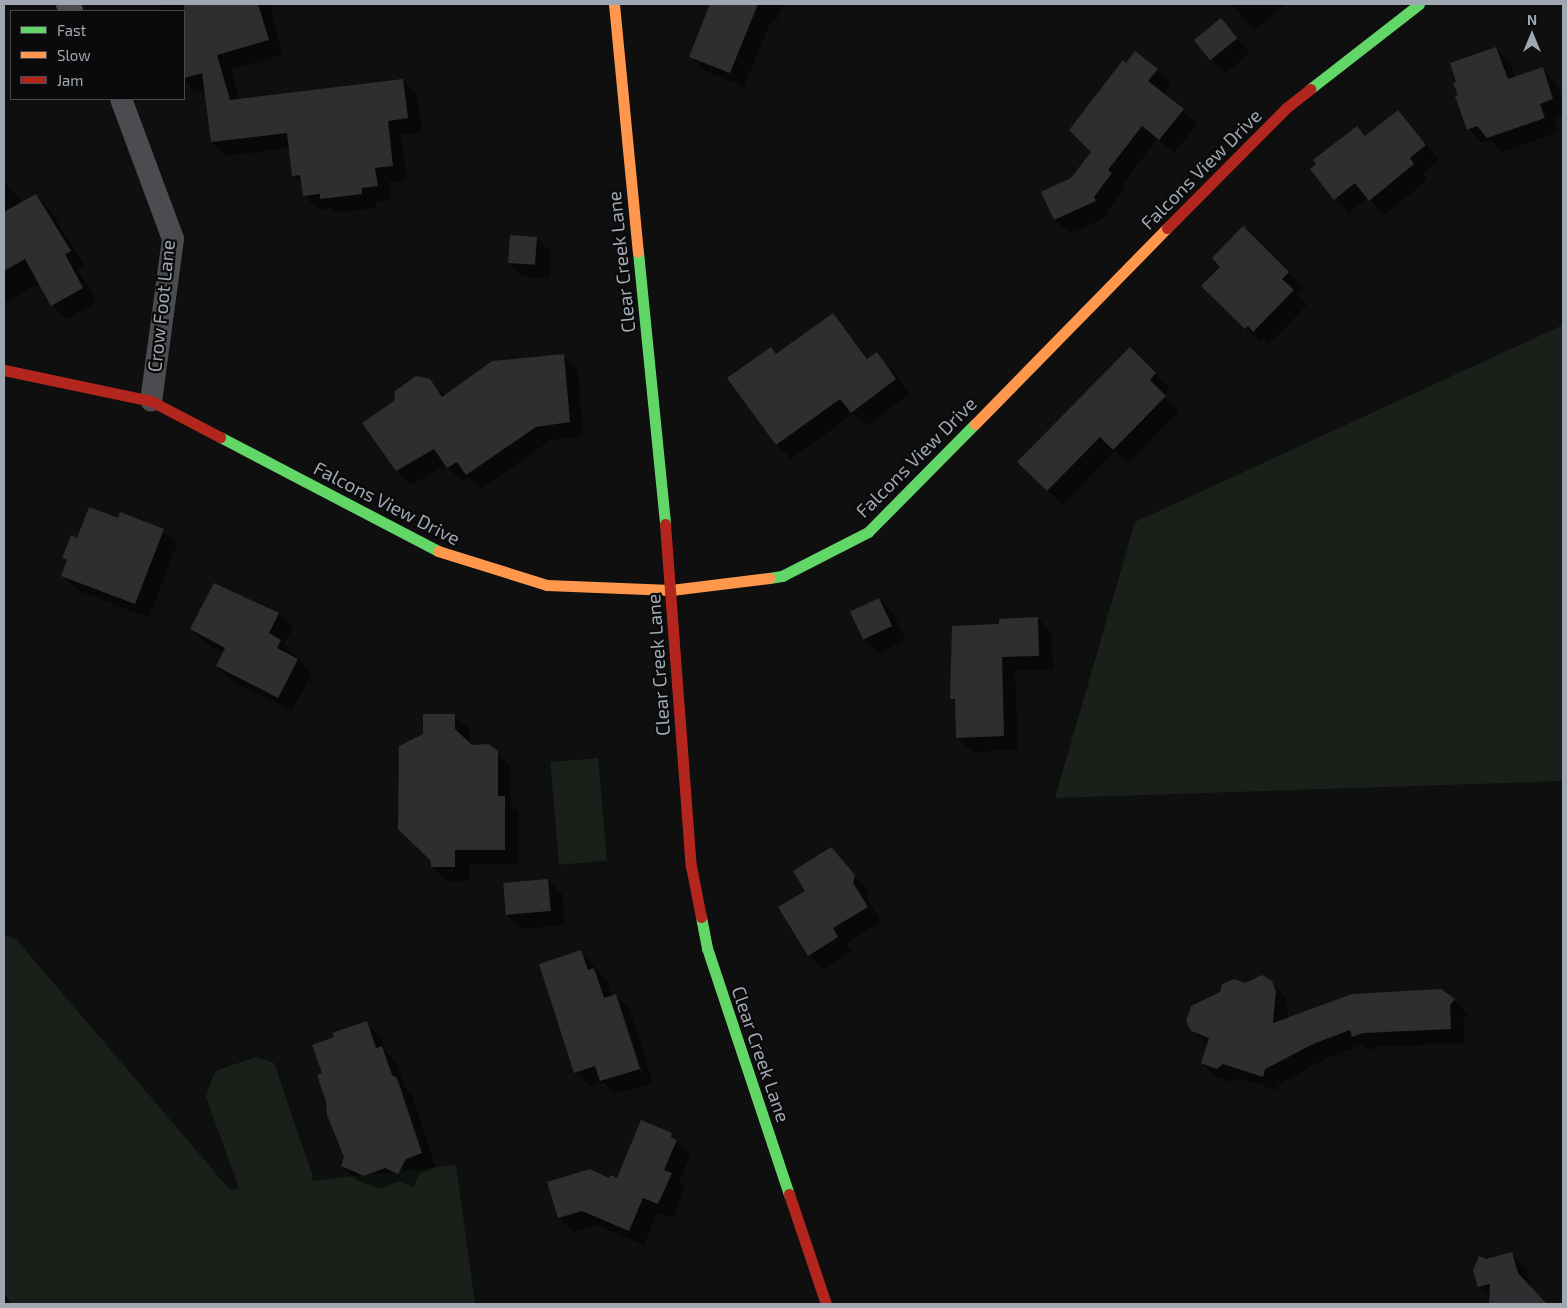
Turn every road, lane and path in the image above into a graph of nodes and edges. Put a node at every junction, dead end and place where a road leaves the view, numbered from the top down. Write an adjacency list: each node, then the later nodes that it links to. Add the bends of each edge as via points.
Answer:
1 (614, 4): 6 (street, Clear Creek Lane)
2 (1419, 4): 6 (street, Falcons View Drive, via 1286,108 868,532 782,576)
3 (121, 100): 5 (street, Crow Foot Lane, via 172,239)
4 (4, 370): 5 (street, Falcons View Drive)
5 (151, 401): 6 (street, Falcons View Drive, via 450,557 547,585)
6 (670, 590): 7 (street, Clear Creek Lane, via 691,866 707,948)
7 (826, 1304)

